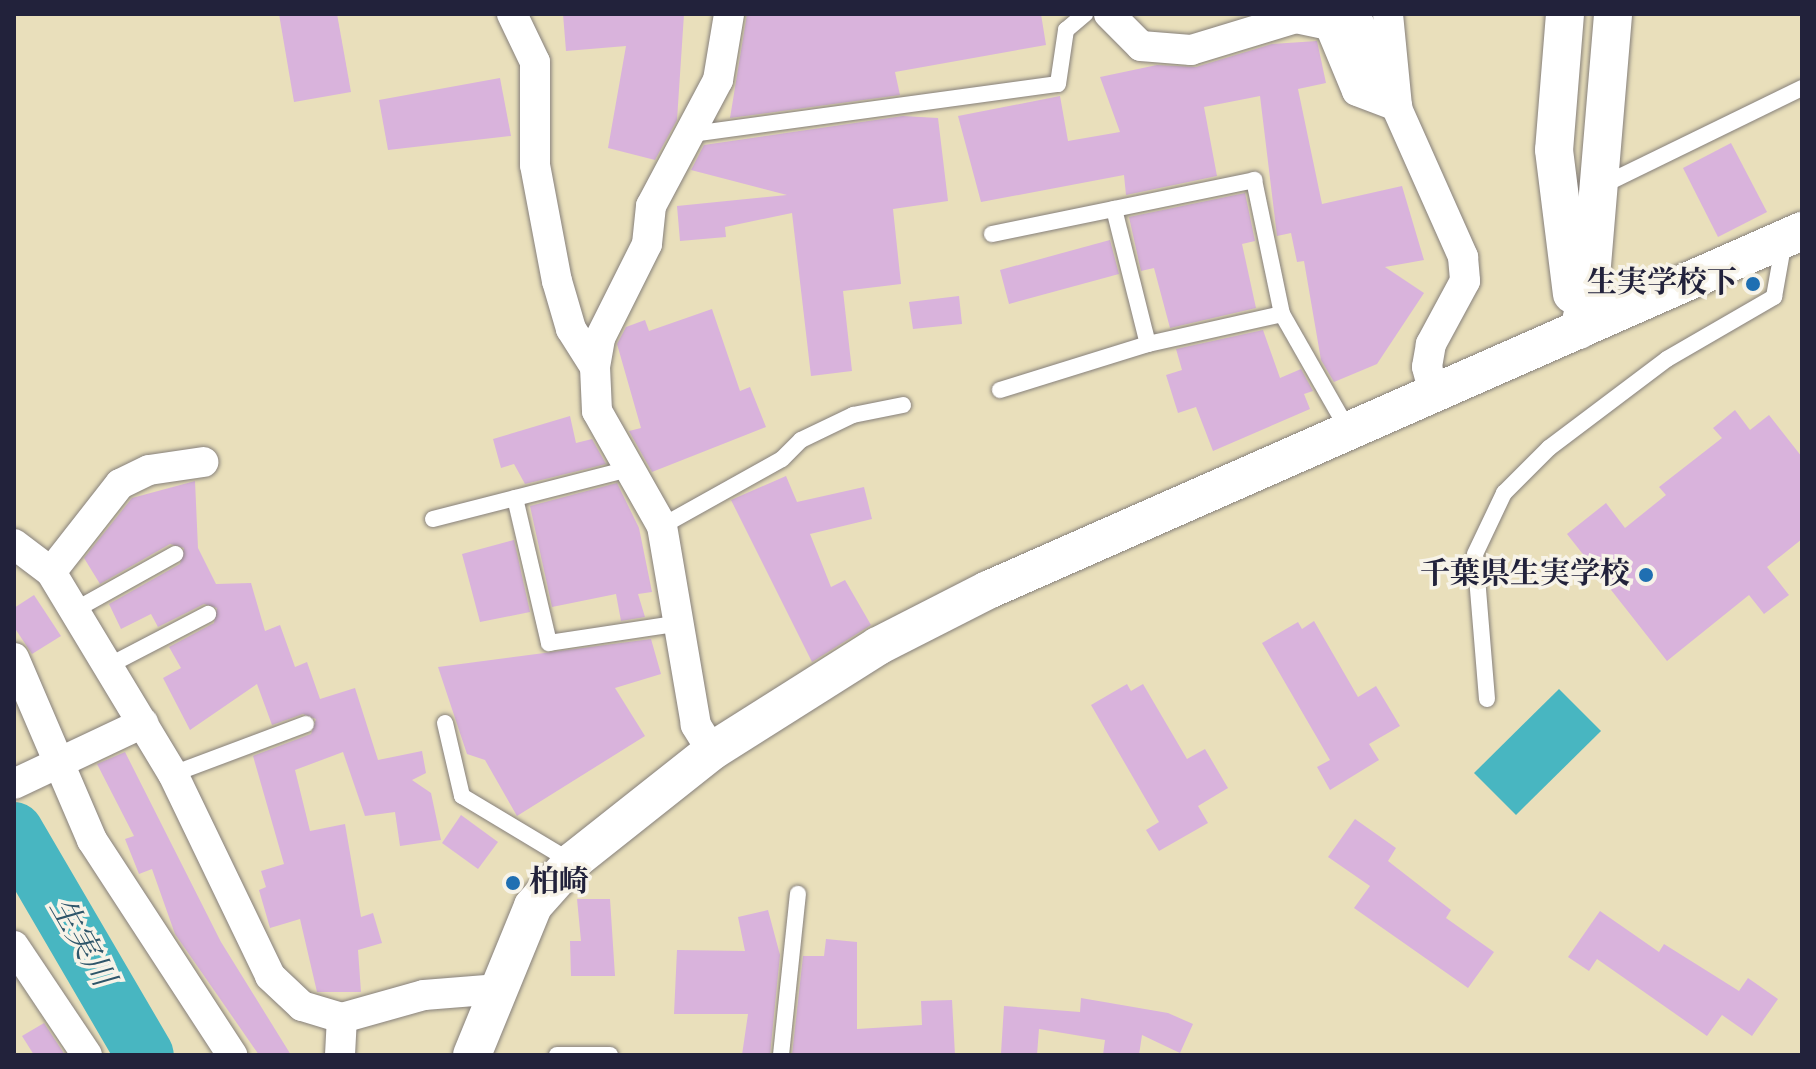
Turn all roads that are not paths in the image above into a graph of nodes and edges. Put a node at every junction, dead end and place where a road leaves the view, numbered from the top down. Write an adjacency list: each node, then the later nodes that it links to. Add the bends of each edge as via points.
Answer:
1 (512, 14): 19 (street, via 535,62 535,165 557,281 571,329)
2 (729, 14): 11 (street, via 718,80)
3 (1085, 14): 11 (lane, via 1066,30 1058,84)
4 (1109, 14): 8 (street, via 1141,46 1191,50 1296,18)
5 (1388, 14): 10 (street)
6 (1565, 14): 17 (street, via 1554,150)
7 (1613, 14): 12 (street)
8 (1342, 19): 10 (street)
9 (1802, 88): 12 (lane)
10 (1397, 106): 21 (street, via 1463,257 1465,281 1431,344 1427,367)
11 (692, 134): 19 (street, via 651,206 647,244 600,338)
12 (1594, 189): 17 (street, via 1591,277)
13 (1114, 209): 14 (lane); 16 (lane, via 1254,180); 18 (lane)
14 (992, 234)
15 (1793, 236): 17 (street); 37 (lane, via 1774,297 1667,359 1549,448 1504,493 1475,554 1473,600)
16 (1282, 314): 18 (lane); 23 (lane)
17 (1579, 330): 21 (street)
18 (1148, 344): 20 (lane)
19 (595, 367): 25 (street, via 597,411)
20 (1000, 390)
21 (1434, 393): 23 (street)
22 (903, 405): 28 (lane, via 853,415 801,440 782,459)
23 (1350, 433): 41 (street, via 988,590 878,646)
24 (203, 462): 31 (street, via 149,470 120,484)
25 (629, 469): 26 (lane); 28 (street)
26 (515, 498): 27 (lane); 34 (lane, via 549,643)
27 (433, 519)
28 (662, 526): 34 (street)
29 (14, 544): 31 (street)
30 (175, 554): 32 (lane)
31 (51, 572): 32 (street)
32 (75, 610): 36 (street)
33 (208, 614): 36 (lane)
34 (681, 623): 41 (street, via 696,725)
35 (14, 658): 42 (street)
36 (108, 666): 38 (street)
37 (1487, 699)
38 (143, 723): 42 (street); 43 (street)
39 (445, 723): 45 (lane, via 462,796)
40 (306, 724): 43 (lane)
41 (712, 751): 45 (street)
42 (58, 765): 44 (street); 51 (street, via 92,840)
43 (173, 774): 49 (street, via 270,976 302,1006)
44 (14, 784)
45 (572, 862): 48 (street, via 533,906)
46 (798, 894): 56 (lane)
47 (14, 946): 50 (street)
48 (499, 989): 49 (street, via 424,995); 53 (street)
49 (342, 1018): 52 (street)
50 (87, 1055)
51 (232, 1055)
52 (340, 1055)
53 (472, 1055)
54 (557, 1055): 55 (lane)
55 (610, 1055)
56 (781, 1055)

